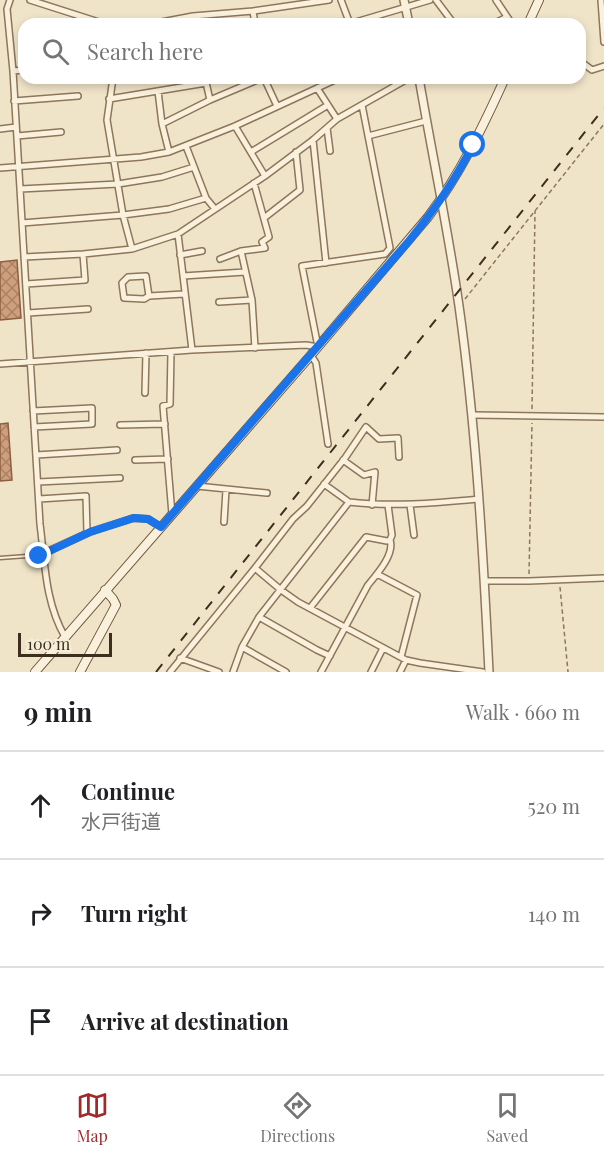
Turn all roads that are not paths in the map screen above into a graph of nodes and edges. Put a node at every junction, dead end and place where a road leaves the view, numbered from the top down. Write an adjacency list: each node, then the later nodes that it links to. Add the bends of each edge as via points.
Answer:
1 (10, 0): 26 (street, via 7,9)
2 (30, 0): 14 (street)
3 (329, 0): 11 (street)
4 (341, 0): 17 (street)
5 (430, 0): 10 (street)
6 (436, 0): 20 (street)
7 (496, 0): 13 (street)
8 (539, 0): 21 (main road)
9 (601, 0): 22 (street)
10 (404, 3): 18 (street); 19 (street)
11 (252, 11): 12 (street); 16 (street)
12 (193, 16): 15 (street)
13 (507, 17)
14 (86, 18)
15 (182, 18)
16 (254, 18)
17 (347, 18)
18 (365, 18)
19 (408, 18)
20 (450, 18)
21 (532, 18)
22 (603, 25): 23 (street)
23 (604, 42)
24 (586, 66): 25 (street, via 592,70)
25 (604, 66)
26 (13, 71): 27 (street); 41 (street)
27 (18, 71)
28 (112, 84): 40 (street)
29 (189, 84): 38 (street)
30 (207, 84): 42 (street)
31 (249, 84): 42 (street)
32 (266, 84): 45 (street)
33 (326, 84): 37 (street)
34 (399, 84): 44 (street)
35 (420, 84): 47 (street)
36 (502, 84): 71 (main road)
37 (317, 88): 43 (street); 45 (street)
38 (158, 91): 40 (street); 48 (street)
39 (78, 96): 41 (street)
40 (109, 99): 62 (street, via 106,120)
41 (14, 100): 50 (street)
42 (210, 100): 48 (street)
43 (328, 105): 46 (street); 60 (street)
44 (362, 105): 46 (street); 55 (street)
45 (277, 106): 49 (street)
46 (337, 119): 51 (street)
47 (426, 121): 55 (street); 71 (street)
48 (162, 124): 59 (street)
49 (235, 126): 57 (street); 60 (street)
50 (16, 127): 52 (street); 54 (street)
51 (327, 128): 56 (street); 58 (street)
52 (0, 129)
53 (61, 132): 54 (street)
54 (17, 136): 65 (street)
55 (368, 136): 80 (street, via 390,248)
56 (313, 140): 61 (street); 86 (street)
57 (186, 146): 59 (street); 63 (street)
58 (330, 151)
59 (169, 152): 62 (street)
60 (250, 152): 66 (street)
61 (296, 152): 66 (street); 74 (street, via 300,190)
62 (113, 160): 65 (street); 68 (street)
63 (194, 167): 68 (street); 70 (street)
64 (0, 168): 65 (street)
65 (18, 168): 69 (street)
66 (265, 176): 67 (street)
67 (254, 183): 72 (street); 74 (street)
68 (118, 184): 69 (street); 73 (street)
69 (20, 189): 75 (street)
70 (207, 198): 72 (street); 73 (street)
71 (442, 199): 84 (main road); 106 (street)
72 (215, 209): 76 (street)
73 (123, 215): 75 (street); 77 (street)
74 (264, 218): 79 (street, via 269,237 262,242 265,248)
75 (22, 223): 83 (street)
76 (178, 234): 77 (street); 82 (street)
77 (132, 249): 81 (street)
78 (202, 251): 82 (street)
79 (241, 251): 85 (street); 87 (street)
80 (387, 251): 84 (street); 86 (street)
81 (83, 254): 83 (street); 89 (street, via 85,280)
82 (180, 255): 88 (street)
83 (24, 257): 89 (street)
84 (396, 257): 96 (main road)
85 (220, 259)
86 (326, 263): 96 (street, via 302,266)
87 (245, 272): 88 (street); 92 (street)
88 (183, 276): 90 (street)
89 (26, 284): 95 (street)
90 (184, 294): 91 (street); 98 (street)
91 (150, 296): 91 (street, via 146,276 128,277 122,283 124,298)
92 (252, 300): 93 (street); 97 (street)
93 (219, 302)
94 (88, 309): 95 (street)
95 (28, 313): 102 (street)
96 (318, 347): 97 (street); 101 (main road)
97 (255, 348): 98 (street)
98 (192, 350): 99 (street)
99 (171, 352): 100 (street); 108 (street, via 170,405 163,406)
100 (146, 353): 102 (street); 104 (street)
101 (311, 355): 111 (street, via 316,363); 121 (main road)
102 (30, 362): 103 (street); 105 (street)
103 (0, 364)
104 (145, 393)
105 (33, 411): 110 (street); 110 (street, via 92,408 92,424)
106 (472, 415): 107 (street); 125 (street)
107 (604, 417)
108 (165, 424): 109 (street); 115 (street)
109 (120, 425)
110 (34, 428): 113 (street)
111 (328, 444)
112 (117, 450): 113 (street)
113 (36, 455): 119 (street)
114 (399, 457): 117 (street, via 398,438 379,439 366,427)
115 (168, 459): 116 (street); 130 (street)
116 (135, 460)
117 (343, 460): 120 (street); 127 (street, via 364,475 375,472)
118 (120, 478): 119 (street)
119 (38, 482): 124 (street)
120 (324, 484): 126 (street); 138 (street)
121 (197, 486): 122 (street); 130 (main road)
122 (226, 490): 123 (street); 131 (street)
123 (267, 493)
124 (39, 499): 133 (street, via 86,496); 136 (street)
125 (479, 499): 129 (street); 141 (street)
126 (349, 502): 127 (street); 143 (street)
127 (372, 505): 128 (street)
128 (388, 505): 129 (street); 135 (street)
129 (410, 505): 134 (street)
130 (172, 515): 132 (main road)
131 (224, 522)
132 (161, 527): 133 (street, via 148,519 134,518); 142 (main road)
133 (87, 533): 136 (street)
134 (414, 536)
135 (390, 540): 139 (street, via 390,552); 144 (street, via 366,537)
136 (44, 553): 137 (lane); 147 (street, via 48,592)
137 (0, 558)
138 (255, 568): 143 (street); 151 (street)
139 (377, 574): 146 (street); 152 (street, via 417,595)
140 (604, 578): 141 (street)
141 (484, 581): 163 (street)
142 (105, 590): 147 (main road); 154 (main road, via 116,605)
143 (281, 590): 144 (street); 145 (street)
144 (310, 608): 146 (street)
145 (260, 617): 148 (street); 150 (street)
146 (345, 628): 149 (street); 150 (street)
147 (65, 637): 153 (main road)
148 (242, 647): 157 (street); 158 (street)
149 (383, 648): 152 (street); 160 (street)
150 (330, 656): 159 (street)
151 (180, 658): 155 (street); 156 (street)
152 (403, 658): 161 (street); 162 (street)
153 (35, 672)
154 (80, 672)
155 (170, 672)
156 (219, 672)
157 (233, 672)
158 (286, 672)
159 (321, 672)
160 (371, 672)
161 (400, 672)
162 (483, 672)
163 (489, 672)

